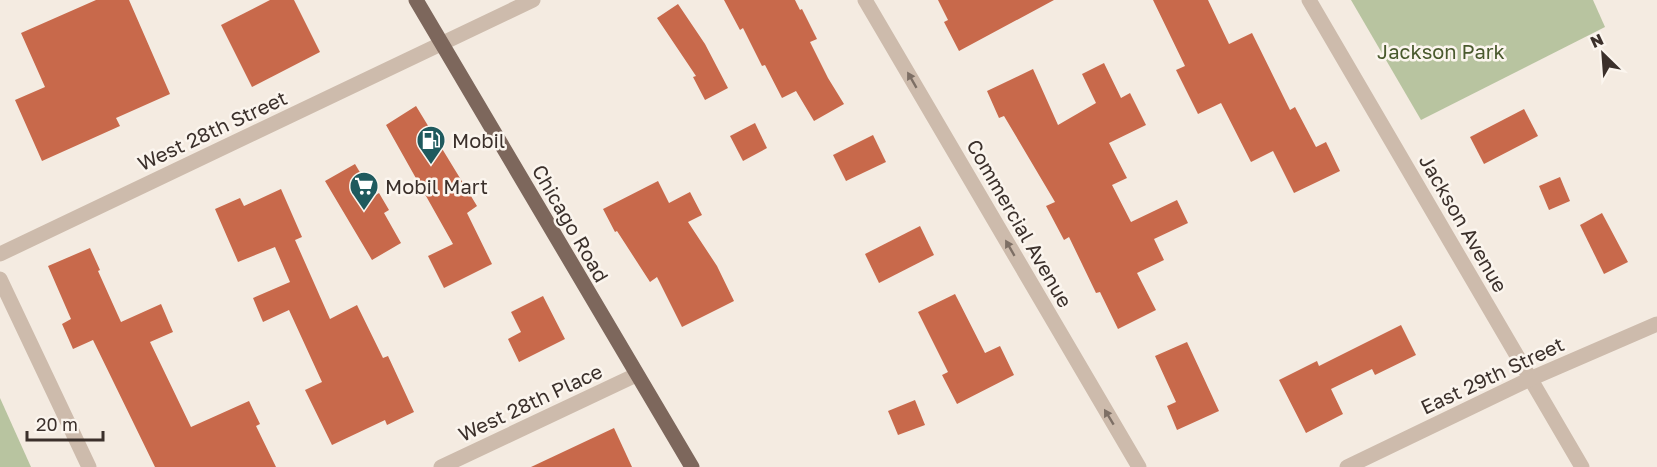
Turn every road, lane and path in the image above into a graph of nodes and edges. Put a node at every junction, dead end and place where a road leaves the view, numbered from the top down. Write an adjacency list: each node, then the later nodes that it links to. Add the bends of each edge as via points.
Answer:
1 (416, 0): 5 (main road, Chicago Road)
2 (533, 0): 5 (street, West 28th Street)
3 (865, 0): 14 (street, Commercial Avenue, one-way to 3)
4 (1309, 0): 10 (street, Jackson Avenue)
5 (442, 44): 6 (street, West 28th Street); 9 (main road, Chicago Road)
6 (0, 254)
7 (0, 279): 11 (street)
8 (1657, 324): 10 (street, East 29th Street)
9 (636, 375): 12 (street, West 28th Place); 13 (main road, Chicago Road)
10 (1530, 379): 15 (street, East 29th Street); 16 (street, Jackson Avenue)
11 (89, 467)
12 (441, 467)
13 (692, 467)
14 (1139, 467)
15 (1347, 467)
16 (1582, 467)

